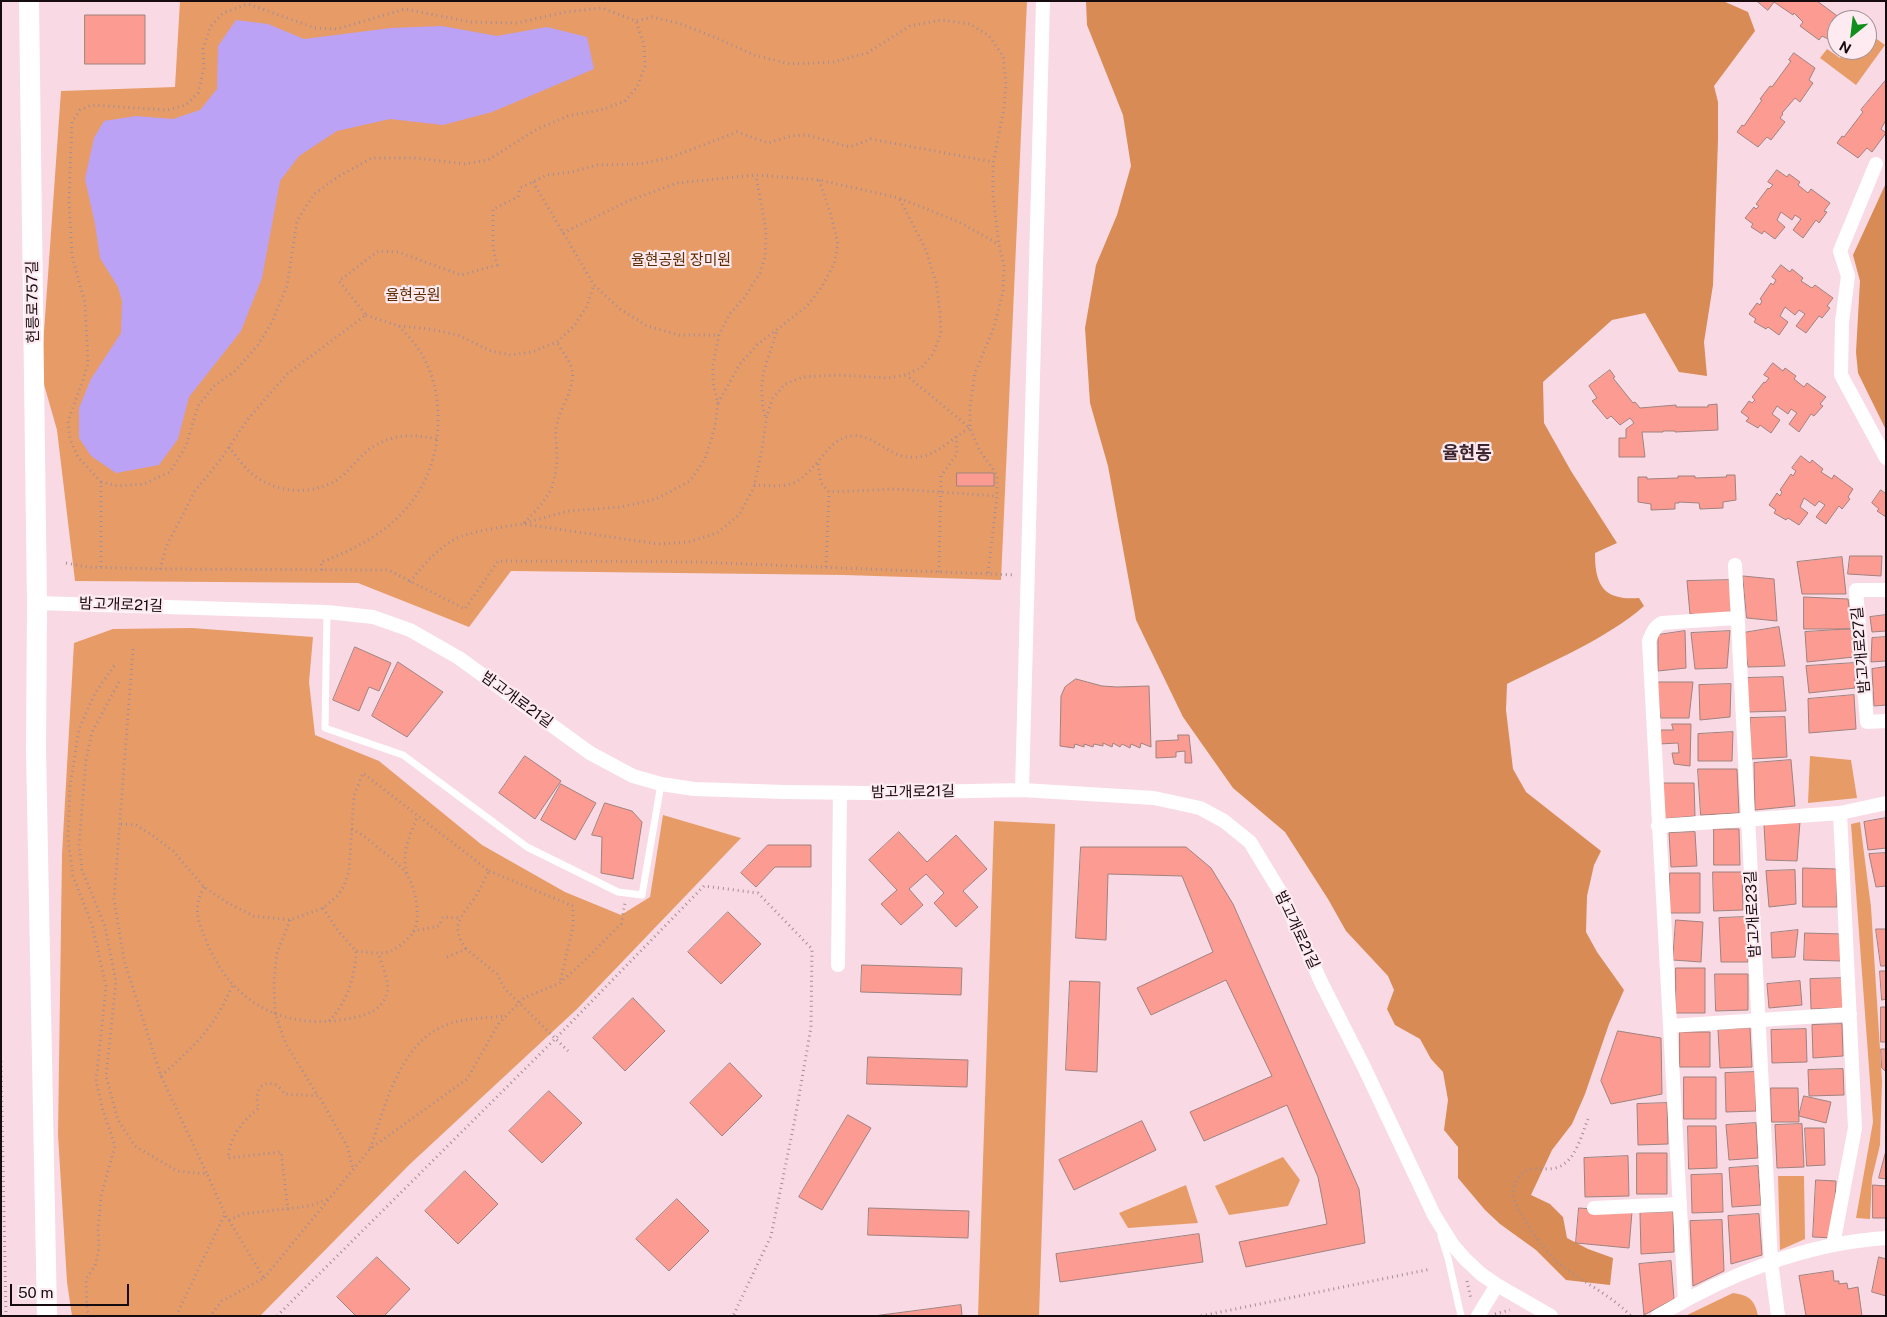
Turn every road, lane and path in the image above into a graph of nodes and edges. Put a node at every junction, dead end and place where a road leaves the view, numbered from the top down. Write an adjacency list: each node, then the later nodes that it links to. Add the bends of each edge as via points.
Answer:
1 (30, 1): 44 (main road, 헌릉로757길)
2 (1043, 1): 41 (street)
3 (636, 21): 4 (path, via 652,17 678,23 754,55 790,64 834,62 867,53 910,26 941,20 970,24 989,36 1003,56 1004,108); 27 (path, via 644,45 645,66 637,87 625,101 537,128 488,160 464,164 418,158 372,158 314,194 297,221 287,286 272,322 258,345 235,371 214,386 198,406 186,446 170,472 144,484 118,486); 27 (path, via 602,8 517,23 471,22 405,9 337,29 315,28 248,4 223,13 210,27 203,49 204,68 198,93 186,105 168,110 92,105 80,110 72,122 69,201 72,256 85,303 88,363 68,421 70,439 78,457)
4 (993, 162): 8 (path, via 871,140 850,147 807,135 768,143 738,132 669,158 639,164 597,165 547,175); 11 (path)
5 (1876, 164): 25 (street, via 1840,251 1848,276 1842,322 1841,374)
6 (756, 175): 7 (path); 10 (path, via 678,183 628,201); 16 (path, via 766,231 765,257 760,273)
7 (819, 180): 9 (path); 15 (path, via 838,244 834,264 807,306)
8 (533, 182): 10 (path); 13 (path, via 520,188 518,196 493,209 493,247 497,265 462,275 398,252 378,250 339,281)
9 (899, 198): 11 (path, via 959,222); 18 (path, via 926,250 936,282 941,333 933,354 922,367)
10 (563, 233): 12 (path)
11 (999, 245): 21 (path, via 1004,265 1003,292 994,327 975,373)
12 (594, 285): 16 (path, via 620,309 647,326 679,335); 17 (path, via 587,306 574,326)
13 (366, 315): 14 (path); 24 (path, via 287,374 248,419)
14 (399, 326): 17 (path, via 458,335 491,351 511,355 532,352); 23 (path, via 426,362 439,406)
15 (778, 330): 19 (path, via 757,345 740,364); 20 (path, via 761,378 761,401)
16 (719, 335): 19 (path, via 713,365)
17 (557, 342): 32 (path, via 571,365 572,374 556,430 555,475 552,490)
18 (906, 375): 20 (path, via 888,378 803,376 785,384 773,398); 21 (path)
19 (718, 403): 32 (path, via 715,427 705,459 690,481 682,486 656,499 621,507 568,511)
20 (766, 420): 28 (path)
21 (970, 428): 22 (path); 31 (path, via 980,451 997,475)
22 (956, 436): 26 (path, via 925,456 909,457 896,455 864,437 850,436 830,447); 30 (path, via 957,454 941,476)
23 (438, 438): 24 (path, via 398,436 366,450 336,481 294,491 270,485 249,471); 38 (path, via 422,488 401,514 353,549 321,562)
24 (229, 447): 37 (path, via 195,491 166,547)
25 (1886, 458)
26 (818, 463): 28 (path, via 792,484); 29 (path, via 821,483)
27 (101, 482): 35 (path)
28 (754, 485): 32 (path, via 738,515 717,533 688,542 659,544)
29 (829, 492): 30 (path, via 896,489); 36 (path)
30 (941, 492): 31 (path); 39 (path)
31 (997, 496): 40 (path)
32 (523, 524): 42 (path, via 456,538 425,561)
33 (66, 563): 35 (path)
34 (1735, 566): 46 (street, 밤고개로23길)
35 (101, 567): 37 (path)
36 (826, 567): 39 (path); 42 (path, via 697,562 498,561 465,610)
37 (160, 569): 38 (path)
38 (322, 570): 42 (path, via 388,570)
39 (939, 572): 40 (path)
40 (988, 574): 41 (path)
41 (1028, 576): 52 (street)
42 (410, 582)
43 (1886, 590): 50 (street, 밤고개로27길, via 1856,590 1867,722)
44 (37, 602): 45 (street, 밤고개로21길); 111 (main road, 헌릉로757길, via 36,750)
45 (326, 612): 51 (street, 밤고개로21길, via 374,618 410,630 459,658 590,753 633,776); 64 (lane, via 325,728 403,755 527,847 618,892)
46 (1736, 618): 57 (street, 밤고개로23길); 59 (street, via 1662,623 1649,641)
47 (133, 649): 58 (path)
48 (116, 663): 112 (path, via 95,693 78,729 69,794 68,839 73,876 92,925 106,986 96,1081 115,1146 101,1196 99,1249 95,1266 86,1279 87,1311)
49 (119, 682): 91 (path, via 92,732 86,760 79,845 82,870 105,926 116,982 106,1076 118,1120 135,1146 176,1171)
50 (1886, 721)
51 (661, 784): 53 (street, 밤고개로21길, via 694,789); 64 (lane, via 642,894)
52 (1022, 790): 53 (street, 밤고개로21길); 97 (street, 밤고개로21길, via 1154,798 1200,808 1224,821 1250,842 1284,898)
53 (840, 792): 73 (street)
54 (1886, 803): 55 (street)
55 (1840, 813): 57 (street); 78 (street)
56 (418, 816): 60 (path, via 363,773 354,796); 61 (path); 62 (path, via 411,830 404,863)
57 (1748, 818): 59 (street); 80 (street, 밤고개로23길)
58 (121, 824): 63 (path, via 136,825 152,835 173,851); 86 (path, via 114,899 124,960)
59 (1658, 826): 82 (street)
60 (351, 829): 62 (path, via 359,832); 65 (path, via 349,871 344,886)
61 (489, 871): 66 (path); 74 (path, via 573,906 573,927)
62 (408, 876): 68 (path, via 417,916)
63 (204, 886): 67 (path, via 241,911 254,916); 75 (path, via 197,902 200,924 211,954)
64 (627, 893): 74 (path, via 621,924)
65 (323, 908): 67 (path); 70 (path)
66 (460, 918): 68 (path, via 443,917 438,926); 69 (path, via 458,936)
67 (290, 920): 77 (path, via 277,953)
68 (413, 931): 71 (path, via 390,951)
69 (466, 949): 72 (path); 76 (path, via 497,974 505,989)
70 (356, 951): 71 (path); 81 (path, via 350,987 336,1014)
71 (378, 953): 81 (path, via 387,991 381,1006 354,1018)
72 (447, 957)
73 (838, 965)
74 (560, 982): 76 (path)
75 (232, 985): 77 (path); 86 (path, via 211,1026)
76 (520, 1002): 79 (path); 83 (path)
77 (275, 1014): 81 (path); 87 (path, via 286,1044)
78 (1850, 1014): 80 (street); 100 (street, via 1855,1128)
79 (506, 1016): 89 (path, via 467,1079); 89 (path, via 447,1025 414,1046 400,1068)
80 (1759, 1019): 82 (street); 101 (street, 밤고개로23길)
81 (328, 1022)
82 (1670, 1026): 93 (street)
83 (555, 1039): 84 (path); 115 (path); 116 (path, via 704,886 758,892 812,949 811,1027 771,1236)
84 (568, 1051)
85 (1, 1061): 110 (path)
86 (161, 1076): 91 (path)
87 (319, 1096): 90 (path, via 347,1146); 95 (path, via 285,1094 277,1085 261,1086 256,1100 259,1108 237,1131 230,1145 228,1158 281,1152)
88 (1588, 1119): 121 (path, via 1567,1162 1555,1168 1535,1168 1523,1173 1515,1183 1513,1198 1524,1219 1555,1260 1622,1306)
89 (370, 1149): 90 (path)
90 (353, 1169): 92 (path)
91 (207, 1174): 96 (path)
92 (328, 1199): 95 (path); 103 (path)
93 (1680, 1204): 94 (street); 107 (street)
94 (1594, 1208)
95 (288, 1210): 98 (path, via 243,1214)
96 (225, 1214): 98 (path); 113 (path)
97 (1434, 1215): 105 (street, 밤고개로21길, via 1464,1259); 118 (lane)
98 (229, 1220): 103 (path)
99 (1886, 1238): 100 (street)
100 (1833, 1245): 101 (street)
101 (1771, 1262): 107 (street, via 1717,1283); 123 (street, 밤고개로23길)
102 (1432, 1269): 117 (path)
103 (264, 1278): 114 (path, via 222,1301)
104 (1467, 1280): 106 (path)
105 (1497, 1285): 119 (street); 120 (street, 밤고개로21길)
106 (1471, 1300)
107 (1685, 1300): 122 (street)
108 (1510, 1310): 109 (path)
109 (1494, 1314)
110 (6, 1316)
111 (47, 1316)
112 (91, 1316)
113 (176, 1316)
114 (210, 1316)
115 (277, 1316)
116 (733, 1316)
117 (1201, 1316)
118 (1461, 1316)
119 (1478, 1316)
120 (1551, 1316)
121 (1631, 1316)
122 (1658, 1316)
123 (1778, 1316)

